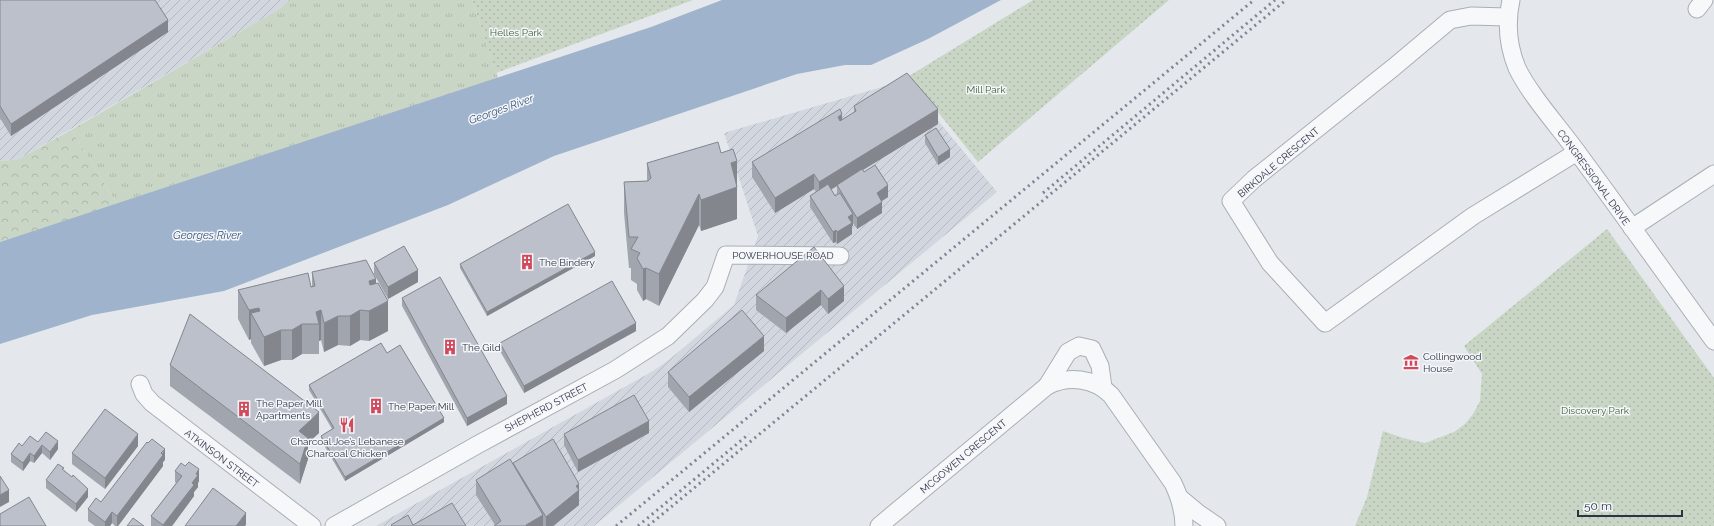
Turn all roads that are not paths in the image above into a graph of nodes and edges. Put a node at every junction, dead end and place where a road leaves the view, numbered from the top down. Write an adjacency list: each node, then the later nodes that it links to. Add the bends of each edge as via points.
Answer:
1 (1511, 0): 2 (street, CONGRESSIONAL DRIVE)
2 (1507, 17): 3 (street, CONGRESSIONAL DRIVE, via 1511,49 1518,69); 3 (street, BIRKDALE CRESCENT, via 1471,16 1450,20 1254,179 1231,201 1270,263 1325,323 1473,216)
3 (1577, 152): 5 (street, CONGRESSIONAL DRIVE)
4 (1714, 174): 5 (street)
5 (1632, 228): 8 (street, CONGRESSIONAL DRIVE)
6 (726, 255): 7 (street, POWERHOUSE ROAD); 14 (street, SHEPHERD STREET, via 715,287 668,336 615,370)
7 (840, 256)
8 (1714, 341)
9 (140, 384): 13 (street, ATKINSON STREET, via 152,403)
10 (1047, 386): 11 (street, MCGOWEN CRESCENT, via 1070,379 1084,380); 11 (street, MCGOWEN CRESCENT, via 1068,352 1079,346 1092,349 1100,366); 15 (street, MCGOWEN CRESCENT)
11 (1103, 387): 12 (street, MCGOWEN CRESCENT, via 1173,483)
12 (1180, 498): 16 (street, MCGOWEN CRESCENT); 17 (street, MCGOWEN CRESCENT)
13 (312, 526)
14 (334, 526)
15 (878, 526)
16 (1184, 526)
17 (1217, 526)

